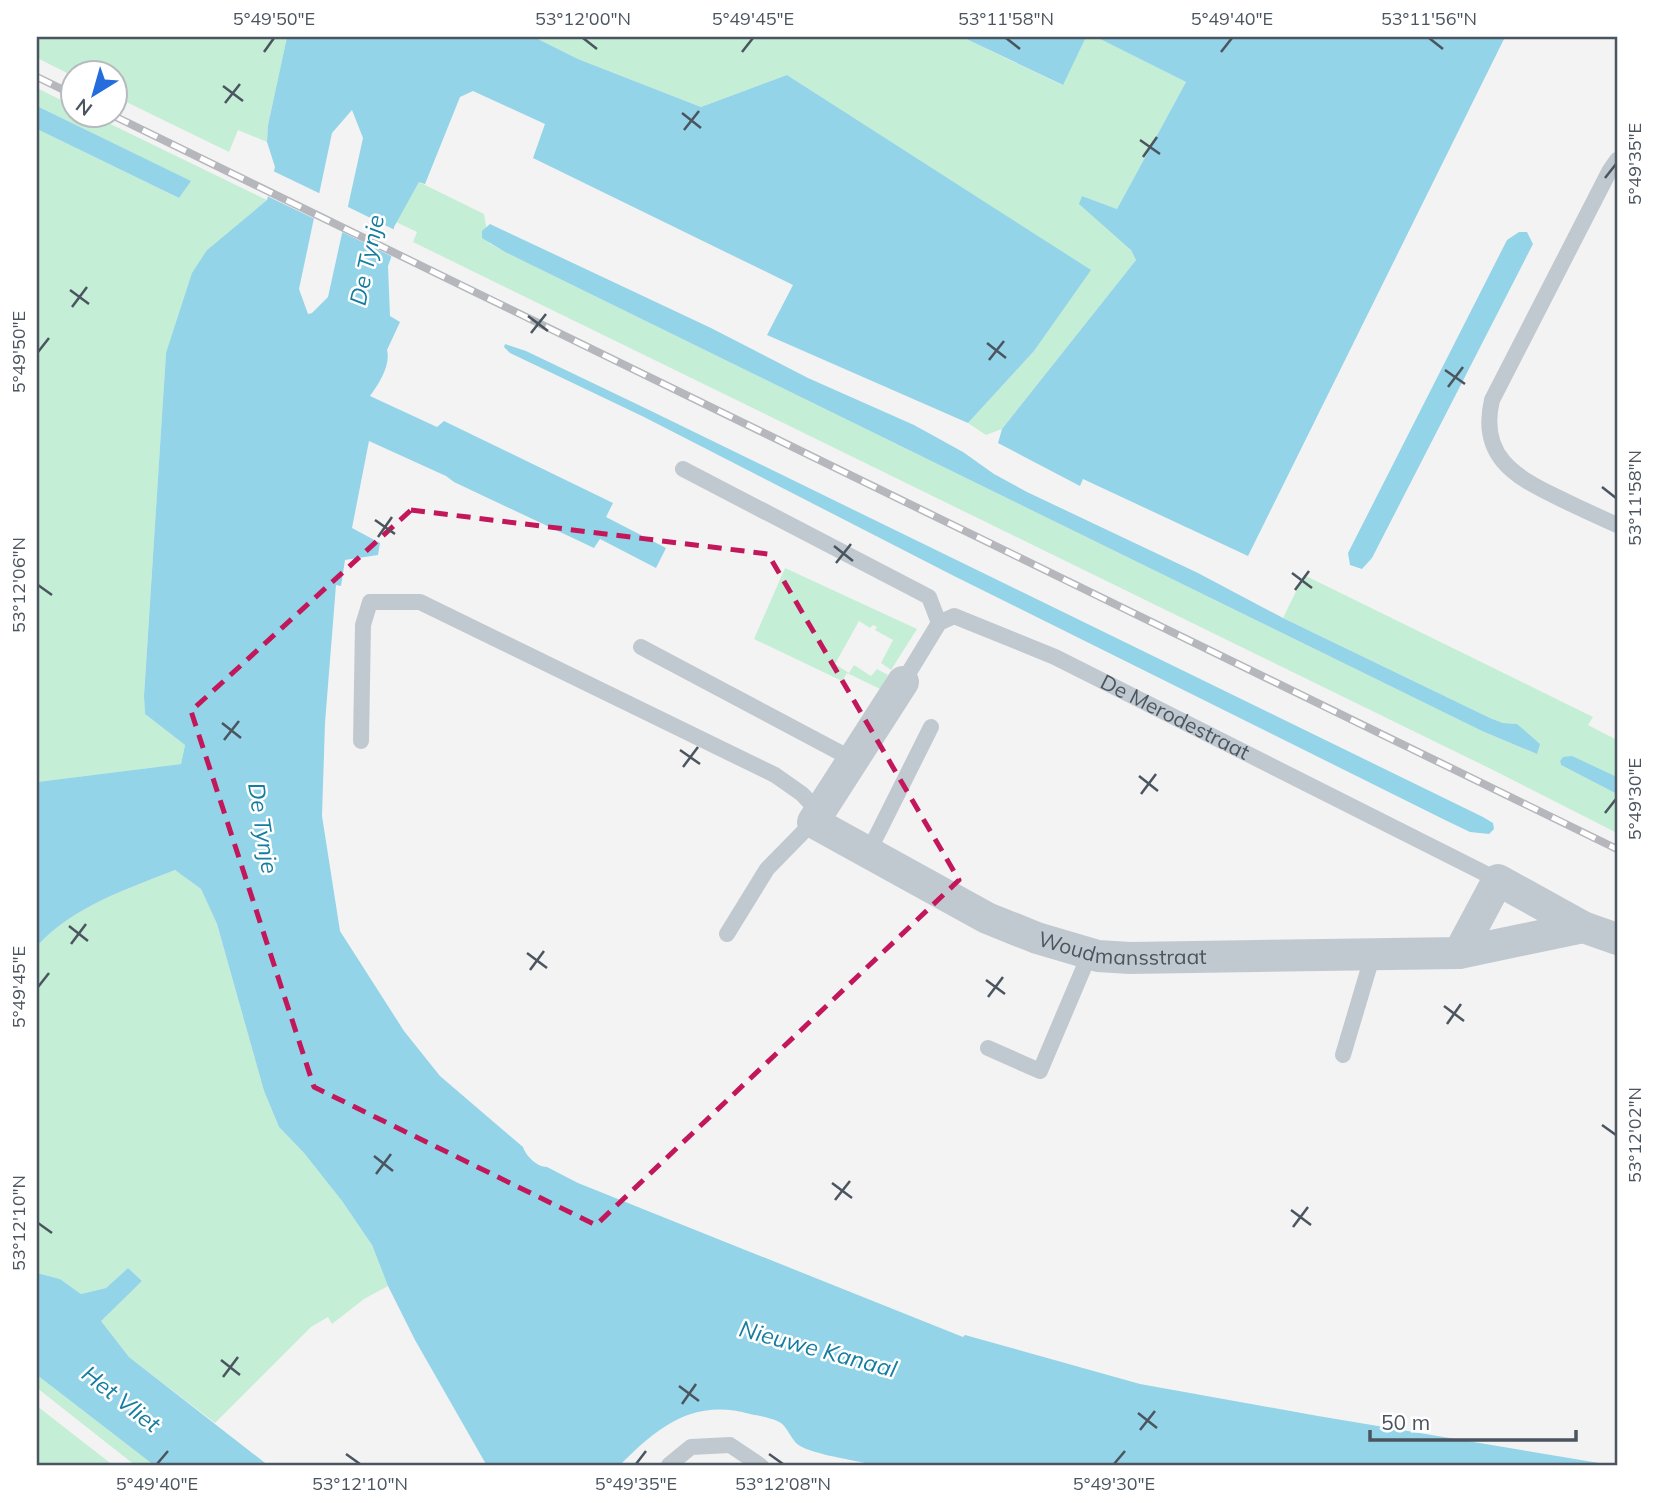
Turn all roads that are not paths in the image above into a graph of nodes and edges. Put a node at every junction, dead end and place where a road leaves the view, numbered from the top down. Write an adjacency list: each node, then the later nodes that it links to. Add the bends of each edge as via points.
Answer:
1 (1617, 160): 3 (lane, via 1492,400 1488,416 1495,450 1520,479)
2 (683, 469): 4 (lane, via 929,597)
3 (1617, 526)
4 (939, 623): 6 (lane); 12 (lane, De Merodestraat, via 954,616 1055,657)
5 (641, 647): 9 (lane)
6 (903, 682): 9 (street)
7 (931, 727): 11 (lane)
8 (361, 741): 10 (lane, via 363,625 370,601 420,602 775,775 802,793)
9 (852, 759): 10 (street)
10 (816, 817): 11 (street, Woudmansstraat); 14 (lane, via 767,869)
11 (868, 853): 16 (street, Woudmansstraat, via 987,918)
12 (1498, 880): 13 (street, De Merodestraat); 17 (street)
13 (1583, 927): 15 (street, De Merodestraat); 17 (street, Woudmansstraat)
14 (727, 934)
15 (1617, 939)
16 (1090, 953): 18 (street, Woudmansstraat, via 1130,958); 19 (lane, via 1041,1071)
17 (1459, 953): 18 (street, Woudmansstraat)
18 (1373, 954): 20 (lane)
19 (988, 1048)
20 (1343, 1055)
21 (669, 1465): 22 (lane, via 691,1447 730,1445)
22 (761, 1466)

